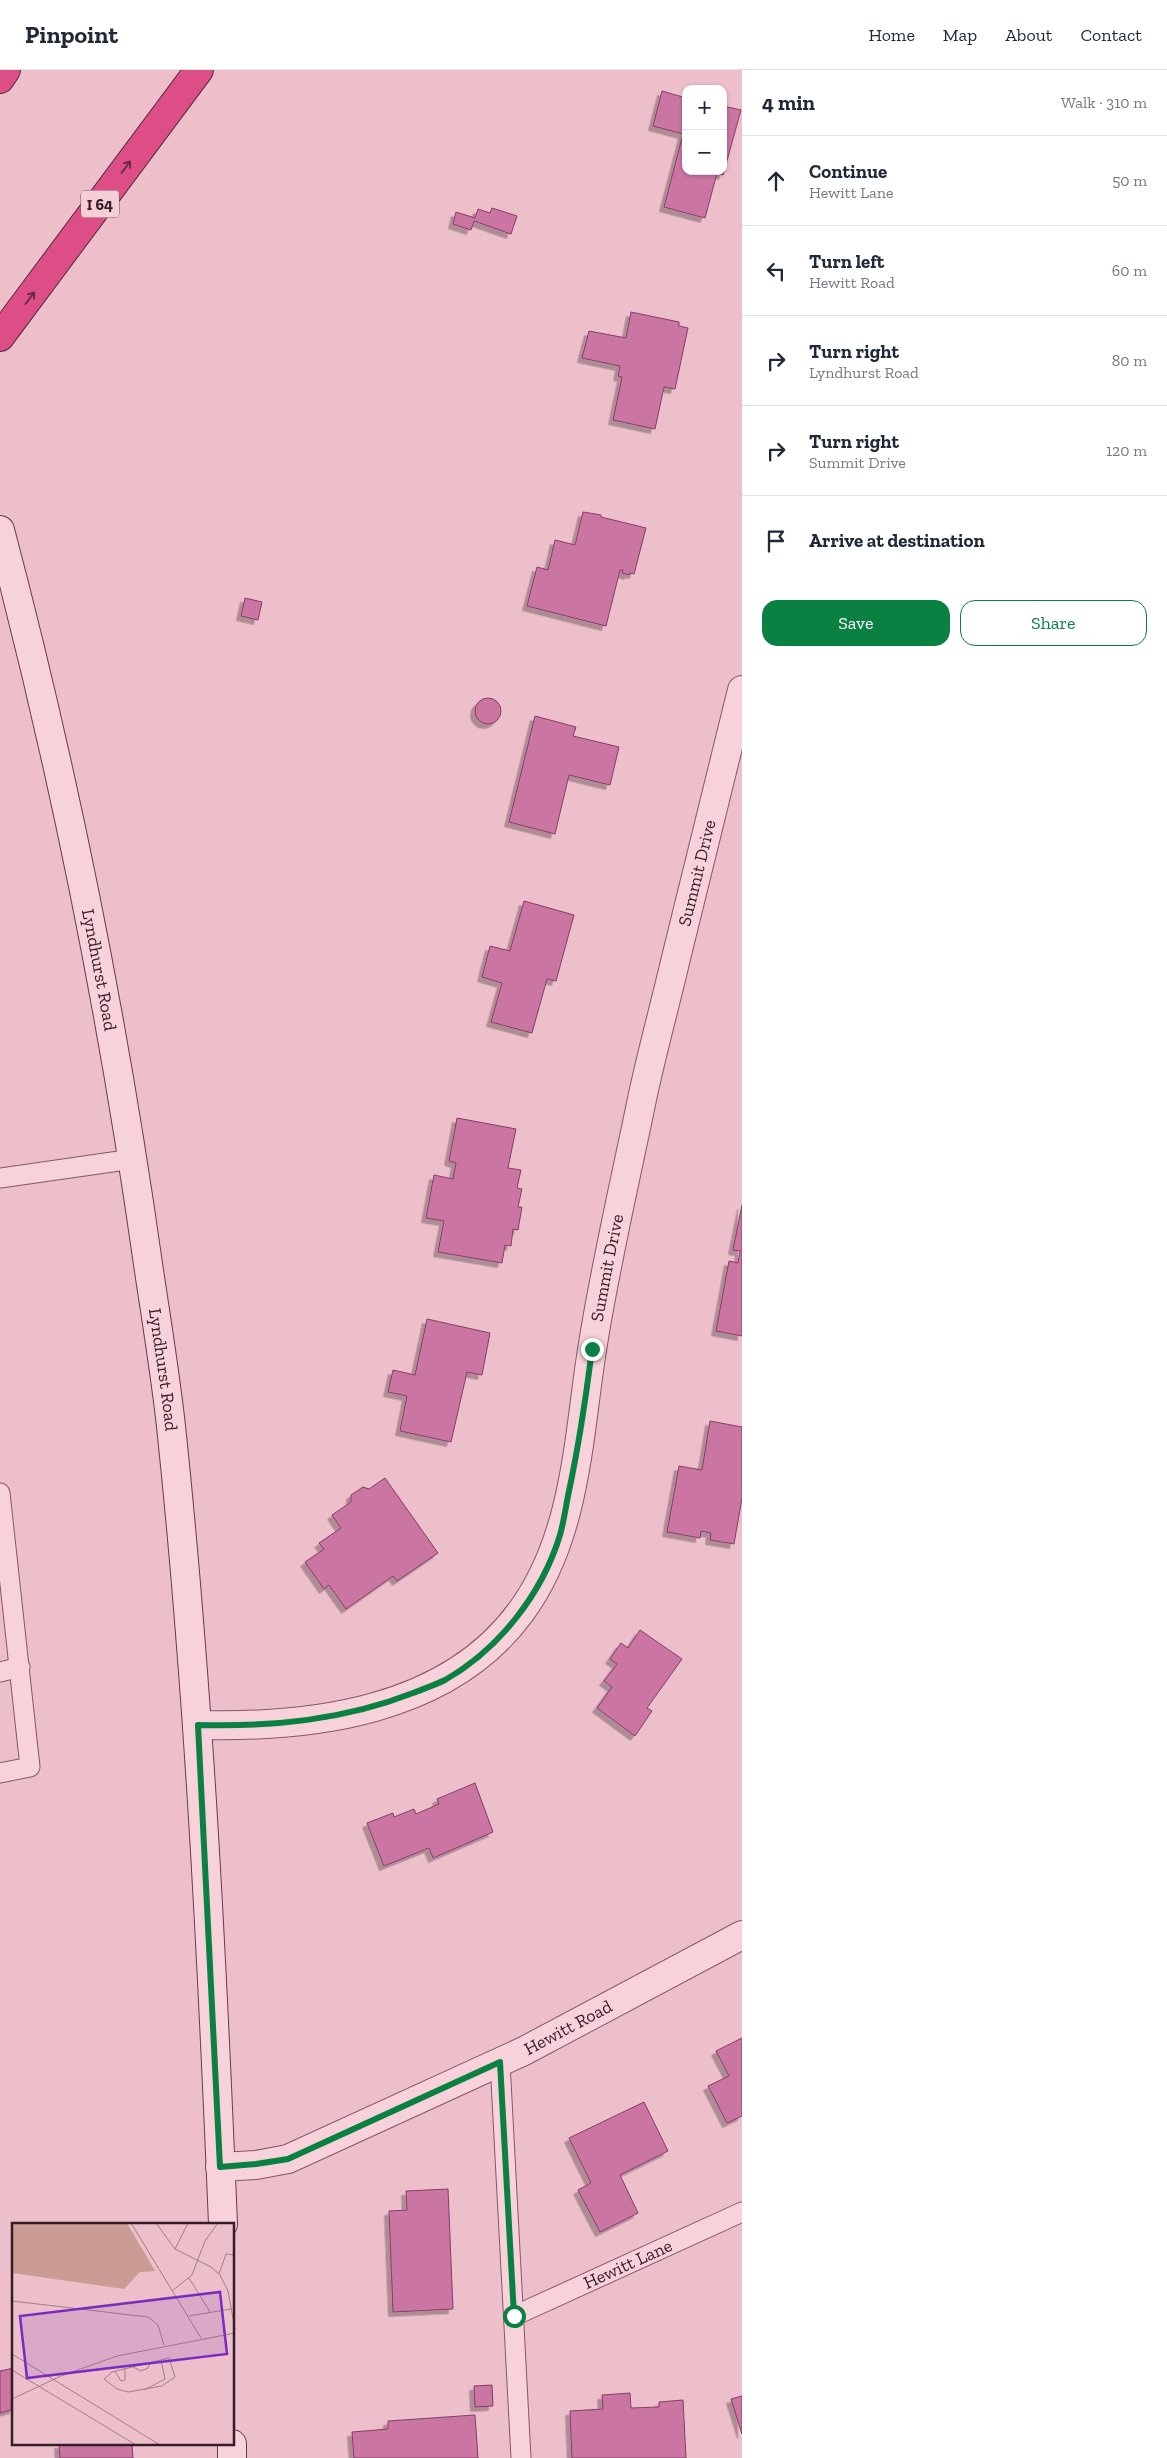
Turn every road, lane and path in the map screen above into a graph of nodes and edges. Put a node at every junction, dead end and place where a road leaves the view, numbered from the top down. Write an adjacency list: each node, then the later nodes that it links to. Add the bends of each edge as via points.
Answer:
1 (6, 70): 3 (highway)
2 (198, 70): 4 (highway, I 64, one-way to 2)
3 (0, 79)
4 (0, 337)
5 (0, 530): 7 (street, Lyndhurst Road, via 74,835)
6 (742, 690): 13 (street, Summit Drive, via 643,1093 592,1349 580,1438 560,1535 543,1577 513,1621 481,1654 444,1680 388,1703 326,1718 250,1726)
7 (134, 1159): 8 (lane); 13 (street, Lyndhurst Road, via 170,1421)
8 (0, 1178)
9 (0, 1493): 10 (lane)
10 (2, 1533): 11 (lane)
11 (20, 1667): 12 (lane); 14 (lane, via 30,1767)
12 (0, 1672)
13 (198, 1725): 17 (street, Lyndhurst Road)
14 (0, 1773)
15 (742, 1935): 16 (street, Hewitt Road)
16 (500, 2062): 17 (street, Hewitt Road, via 288,2159); 20 (lane)
17 (220, 2167): 19 (street, Lyndhurst Road)
18 (742, 2212): 20 (lane, Hewitt Lane)
19 (223, 2223)
20 (514, 2316): 21 (lane)
21 (521, 2458)

